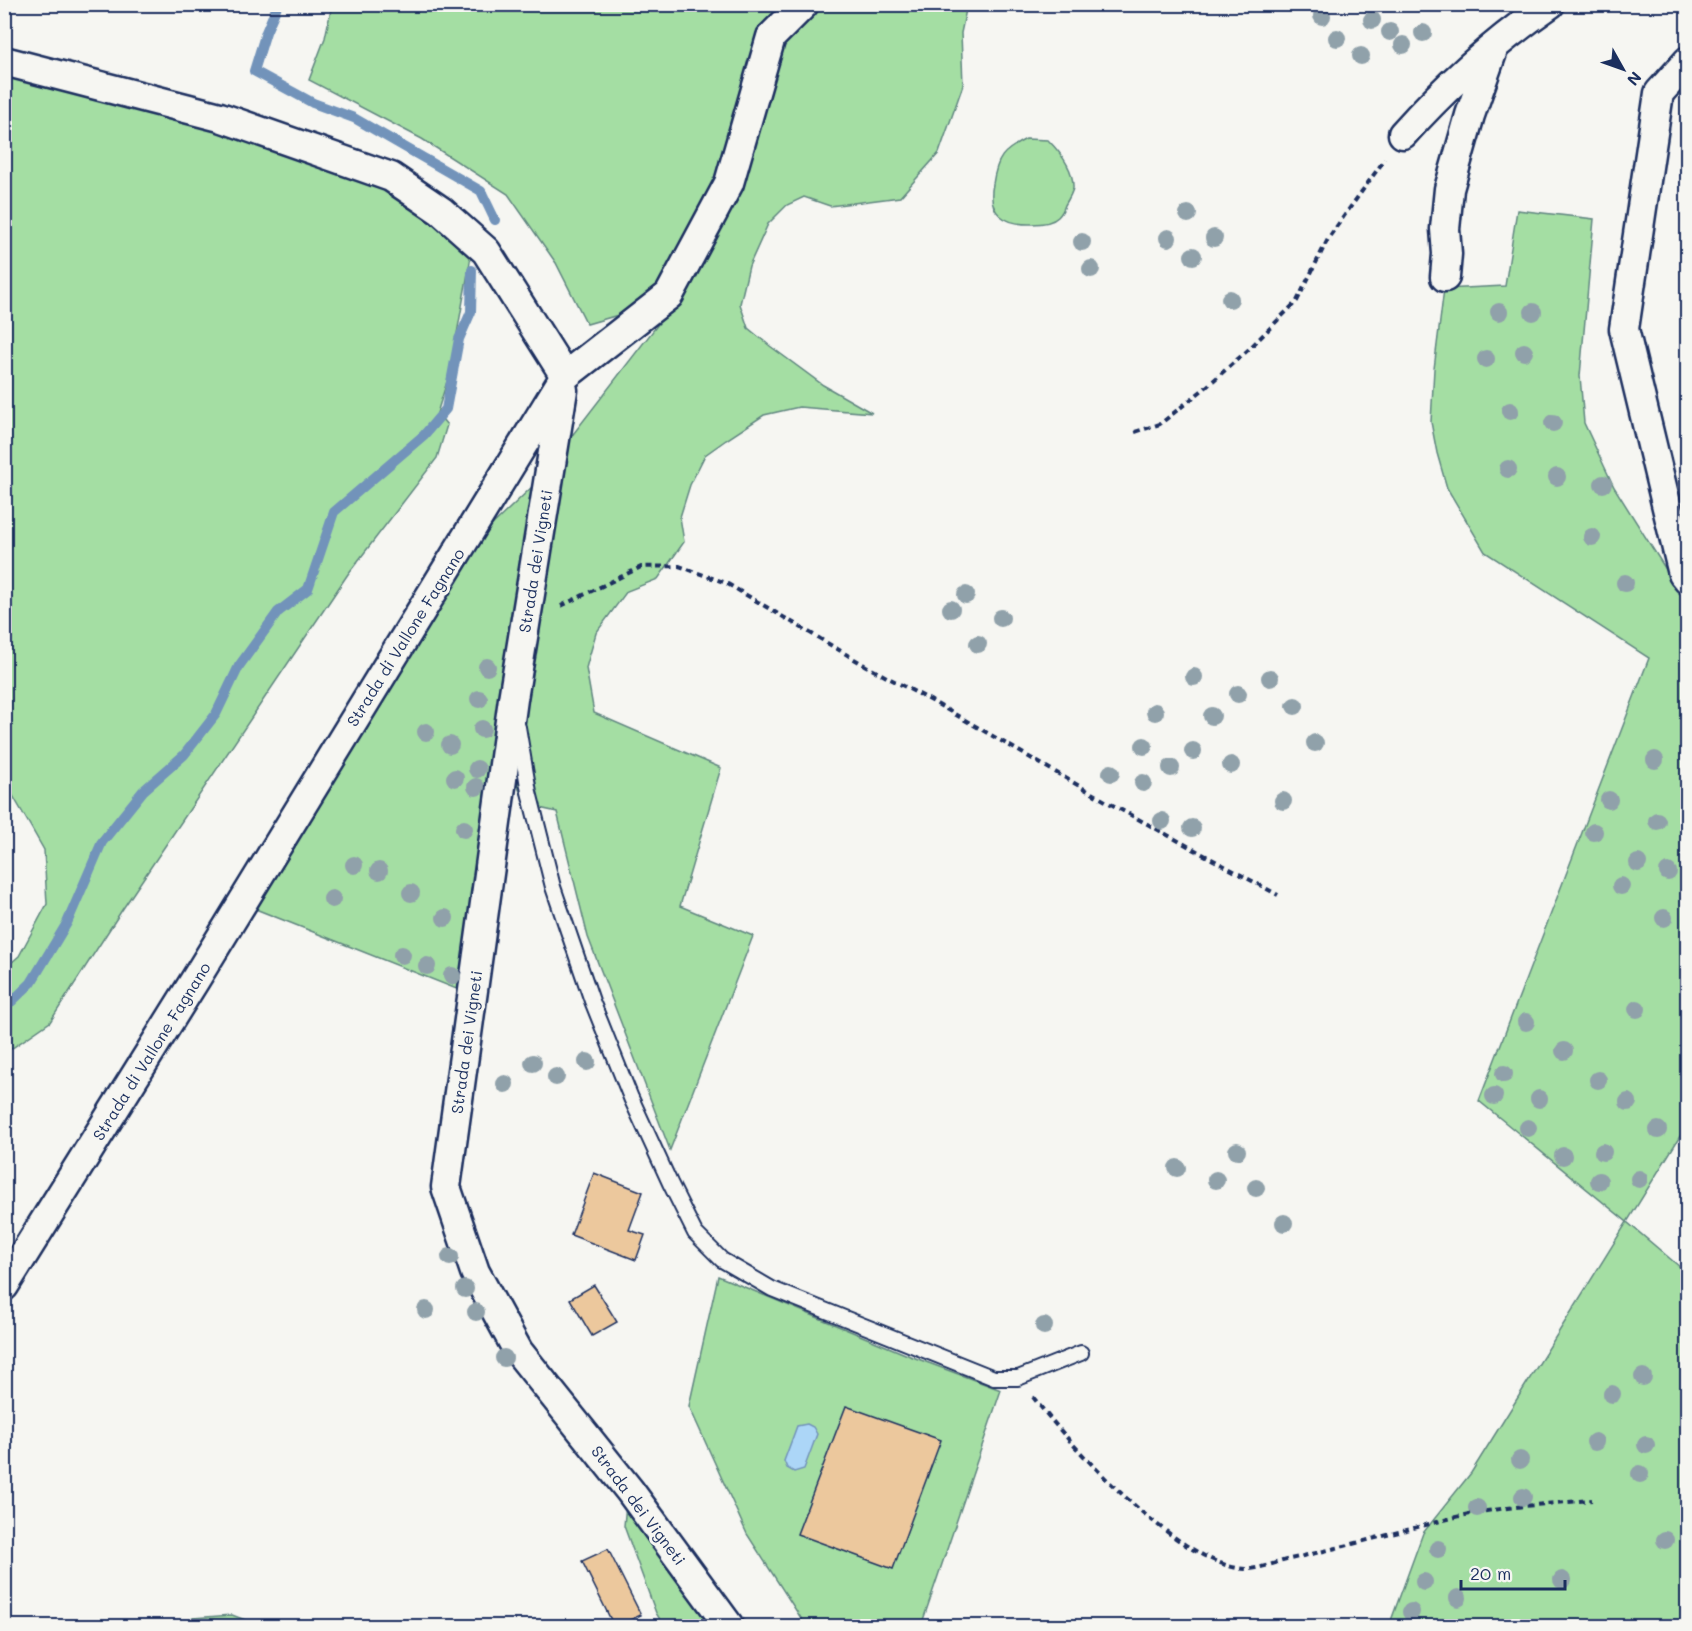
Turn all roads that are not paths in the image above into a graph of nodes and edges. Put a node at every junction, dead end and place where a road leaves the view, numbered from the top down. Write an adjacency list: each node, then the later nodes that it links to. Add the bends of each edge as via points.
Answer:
1 (804, 4): 8 (street, Strada di Vallone Fagnano, via 771,37 729,183 669,295)
2 (1550, 4): 3 (street)
3 (1494, 47): 6 (street, via 1433,100); 7 (street, via 1449,189)
4 (4, 61): 8 (street, via 220,117 391,177 441,211 486,251)
5 (1688, 61): 9 (street, via 1659,93 1624,329 1683,574)
6 (1402, 134)
7 (1445, 277)
8 (565, 376): 10 (street, Strada dei Vigneti); 11 (street, Strada di Vallone Fagnano)
9 (1688, 580)
10 (513, 699): 12 (lane, via 542,845 588,991 631,1098 695,1233 722,1260 772,1289 994,1378 1018,1378); 13 (street, Strada dei Vigneti, via 446,1187 476,1272 518,1351 630,1491)
11 (4, 1286)
12 (1081, 1353)
13 (729, 1626)

